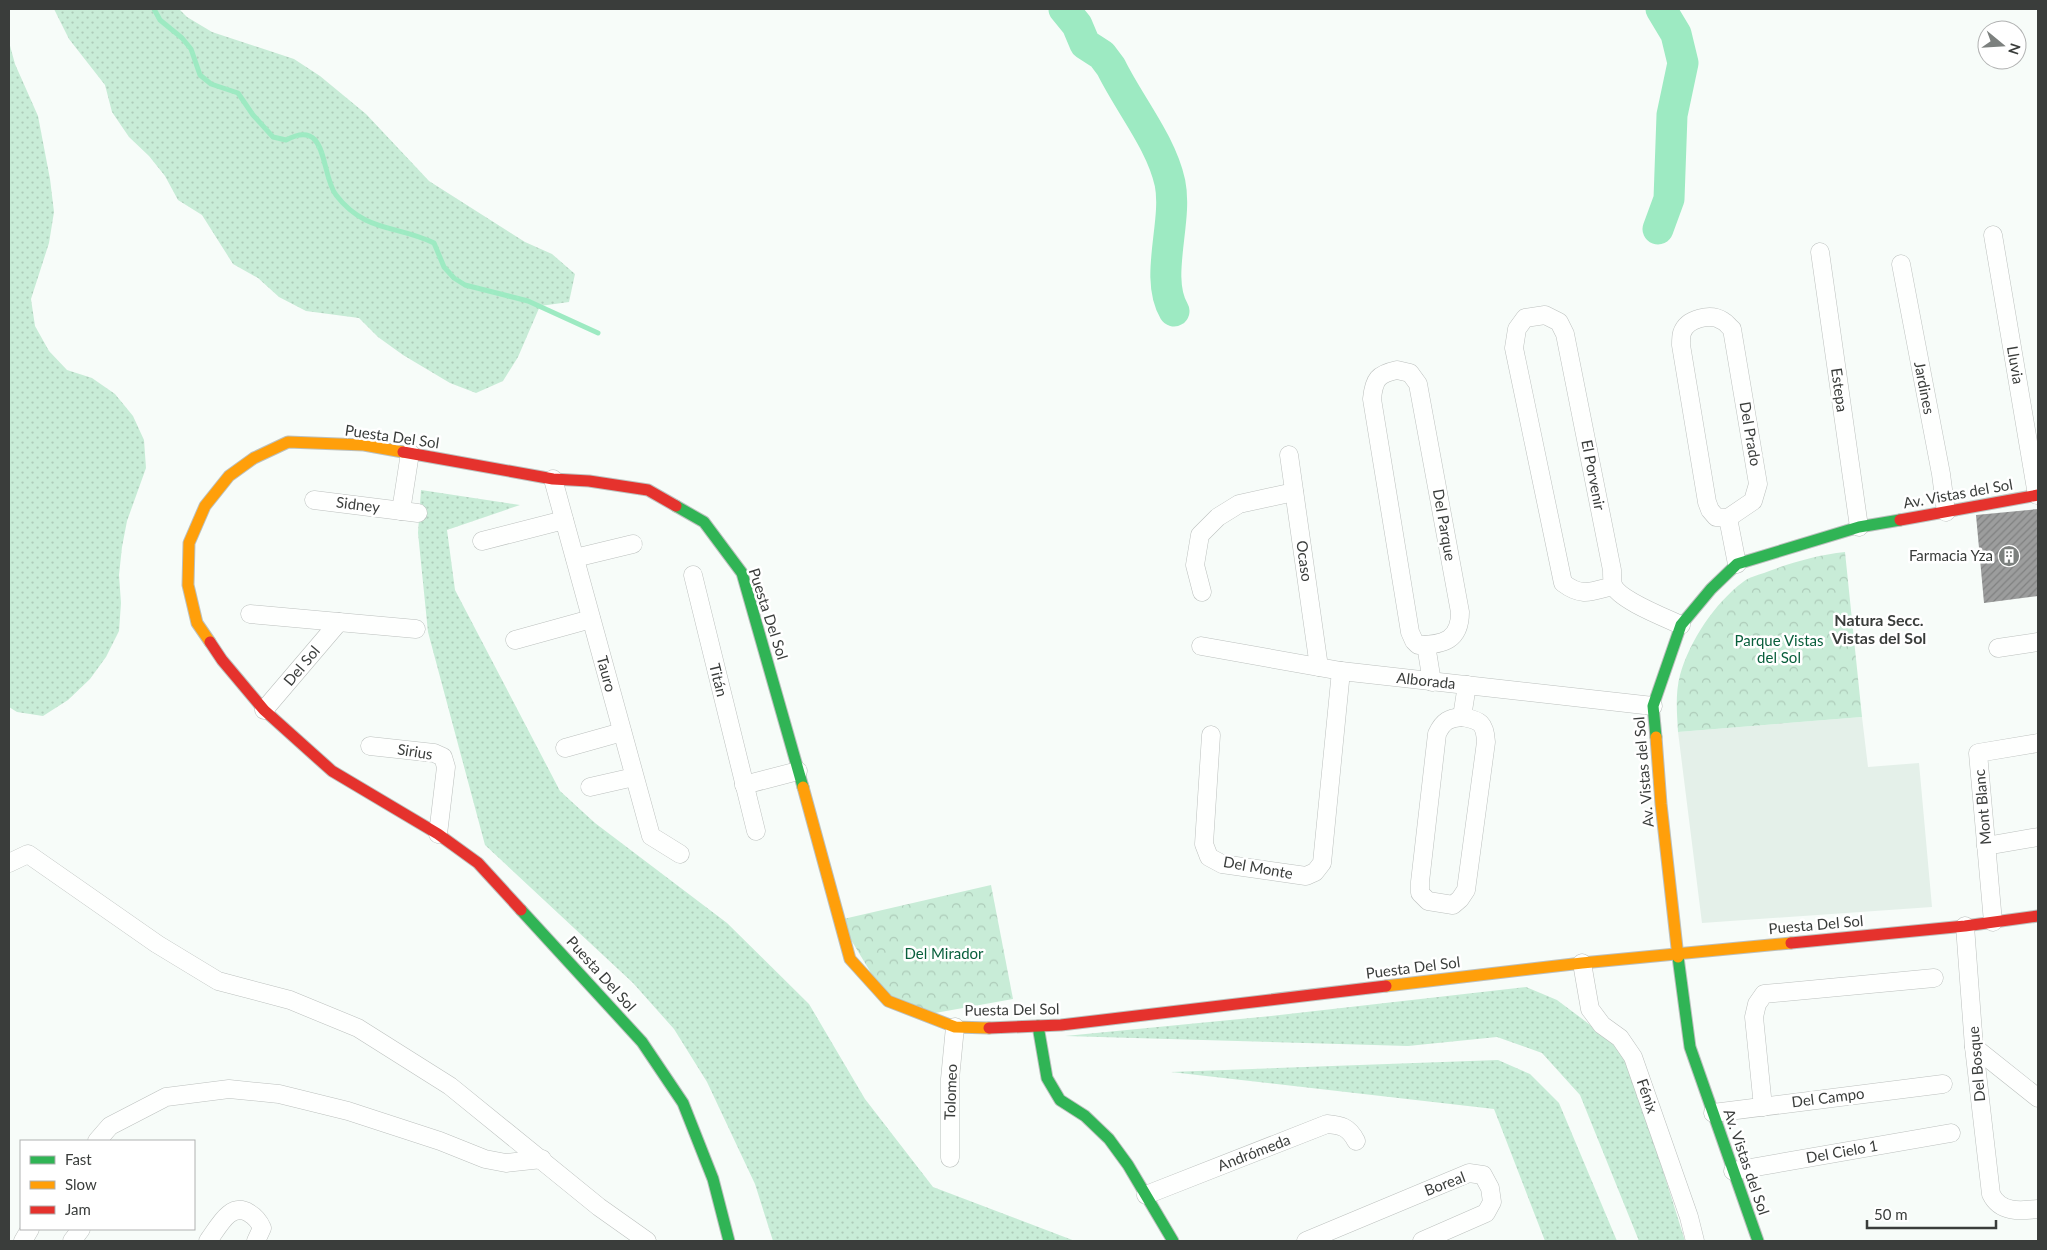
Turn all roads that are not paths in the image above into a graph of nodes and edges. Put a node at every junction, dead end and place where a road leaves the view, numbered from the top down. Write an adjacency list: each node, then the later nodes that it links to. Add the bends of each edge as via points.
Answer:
1 (1993, 235): 8 (street, Lluvia)
2 (1820, 252): 13 (street, Estepa)
3 (1901, 264): 10 (street, Jardines)
4 (410, 453): 6 (street, Puesta Del Sol); 9 (street, Sidney, via 410,512); 36 (street, Puesta Del Sol, via 364,445 288,442 254,458 229,476 205,506 189,543 188,585 197,623 222,660)
5 (1289, 455): 7 (street, Ocaso)
6 (553, 479): 12 (street, Tauro); 43 (street, Puesta Del Sol, via 648,490 704,522 742,573)
7 (1294, 492): 20 (street, via 1239,504 1218,517 1200,535 1195,564); 31 (street, Ocaso)
8 (2038, 495): 10 (street, Av. Vistas del Sol)
9 (314, 500)
10 (1946, 512): 13 (street, Av. Vistas del Sol)
11 (1728, 518): 11 (street, Del Prado, via 1753,501 1758,484 1732,329 1716,318 1697,319 1682,333 1680,345 1710,510 1716,517); 17 (street)
12 (564, 520): 14 (street); 16 (street, Tauro)
13 (1859, 527): 17 (street, Av. Vistas del Sol)
14 (482, 542)
15 (633, 544): 16 (street)
16 (575, 558): 22 (street, Tauro)
17 (1737, 564): 24 (street, Av. Vistas del Sol)
18 (693, 575): 45 (street, Titán)
19 (1613, 586): 19 (street, El Porvenir, via 1565,334 1559,322 1545,315 1525,318 1517,329 1514,348 1563,583 1573,591 1585,593); 24 (street, via 1628,599)
20 (1202, 592)
21 (250, 614): 23 (street)
22 (591, 619): 26 (street); 38 (street, Tauro)
23 (339, 622): 25 (street); 36 (street, Del Sol)
24 (1681, 625): 35 (street, Av. Vistas del Sol)
25 (416, 629)
26 (515, 640)
27 (2038, 642): 30 (street)
28 (1426, 645): 28 (street, Del Parque, via 1418,645 1410,632 1372,399 1373,383 1383,373 1398,370 1410,373 1418,384 1460,612 1456,633 1446,641); 33 (street)
29 (1201, 646): 31 (street, Alborada)
30 (1998, 648)
31 (1318, 667): 32 (street, Alborada)
32 (1342, 671): 33 (street, Alborada); 39 (street, Del Monte, via 1322,863 1315,872 1306,876 1288,874 1222,864 1210,857 1204,844)
33 (1432, 682): 34 (street, Alborada)
34 (1466, 685): 35 (street, Alborada); 37 (street)
35 (1653, 706): 56 (street, Av. Vistas del Sol)
36 (264, 710): 48 (street, Puesta Del Sol, via 332,771)
37 (1462, 716): 37 (street, via 1442,724 1437,734 1420,893 1428,901 1453,905 1466,890 1486,742 1485,729 1476,720)
38 (622, 732): 42 (street); 44 (street, Tauro)
39 (1211, 735)
40 (2038, 743): 50 (street, Mont Blanc, via 1978,753)
41 (370, 746): 48 (street, Sirius, via 434,752 443,757 446,767)
42 (565, 748)
43 (798, 771): 45 (street); 60 (street, Puesta Del Sol, via 850,959 888,1001)
44 (634, 777): 46 (street); 51 (street, Tauro, via 651,836)
45 (744, 785): 47 (street, Titán)
46 (590, 787)
47 (756, 831)
48 (438, 834): 81 (street, Puesta Del Sol, via 478,863 642,1042 683,1103 713,1179)
49 (2038, 837): 50 (street)
50 (1986, 846): 54 (street, Mont Blanc)
51 (680, 854)
52 (9, 863): 70 (street, via 28,854 157,944 218,981 290,1000 358,1028 450,1086)
53 (2038, 916): 54 (street, Puesta Del Sol)
54 (1993, 922): 55 (street, Puesta Del Sol)
55 (1965, 926): 56 (street, Puesta Del Sol); 61 (street, Del Bosque)
56 (1678, 953): 57 (street, Puesta Del Sol); 65 (street, Av. Vistas del Sol, via 1690,1047)
57 (1582, 963): 59 (street, Puesta Del Sol); 85 (street, Fénix, via 1590,1010 1602,1025 1620,1038 1633,1057)
58 (1934, 978): 64 (street, via 1764,994 1754,1017)
59 (1038, 1026): 60 (street, Puesta Del Sol); 72 (street, via 1047,1078 1060,1100 1085,1116 1110,1139)
60 (955, 1027): 69 (street, Tolomeo, via 950,1079)
61 (1974, 1047): 63 (street); 73 (street, Del Bosque, via 1991,1194 2001,1206 2011,1210)
62 (1943, 1084): 64 (street, Del Campo)
63 (2038, 1098)
64 (1762, 1107): 65 (street, Del Campo)
65 (1713, 1113): 71 (street, Av. Vistas del Sol)
66 (1951, 1133): 71 (street, Del Cielo 1)
67 (98, 1140): 70 (street, via 110,1126 166,1097 228,1088 279,1094 348,1111 486,1159 506,1163)
68 (1356, 1141): 72 (street, Andrómeda, via 1352,1131 1341,1125 1327,1124)
69 (950, 1158)
70 (542, 1159): 80 (street)
71 (1733, 1171): 86 (street, Av. Vistas del Sol)
72 (1146, 1195): 82 (street)
73 (2038, 1209)
74 (29, 1230): 76 (street)
75 (80, 1230): 77 (street)
76 (23, 1241)
77 (72, 1241)
78 (208, 1241): 79 (street, via 230,1211 244,1210 259,1221 262,1228)
79 (256, 1241)
80 (646, 1241)
81 (729, 1241)
82 (1174, 1241)
83 (1306, 1241): 84 (street, Boreal, via 1469,1173 1483,1175 1490,1188 1492,1202 1486,1213)
84 (1422, 1241)
85 (1695, 1241)
86 (1758, 1241)

